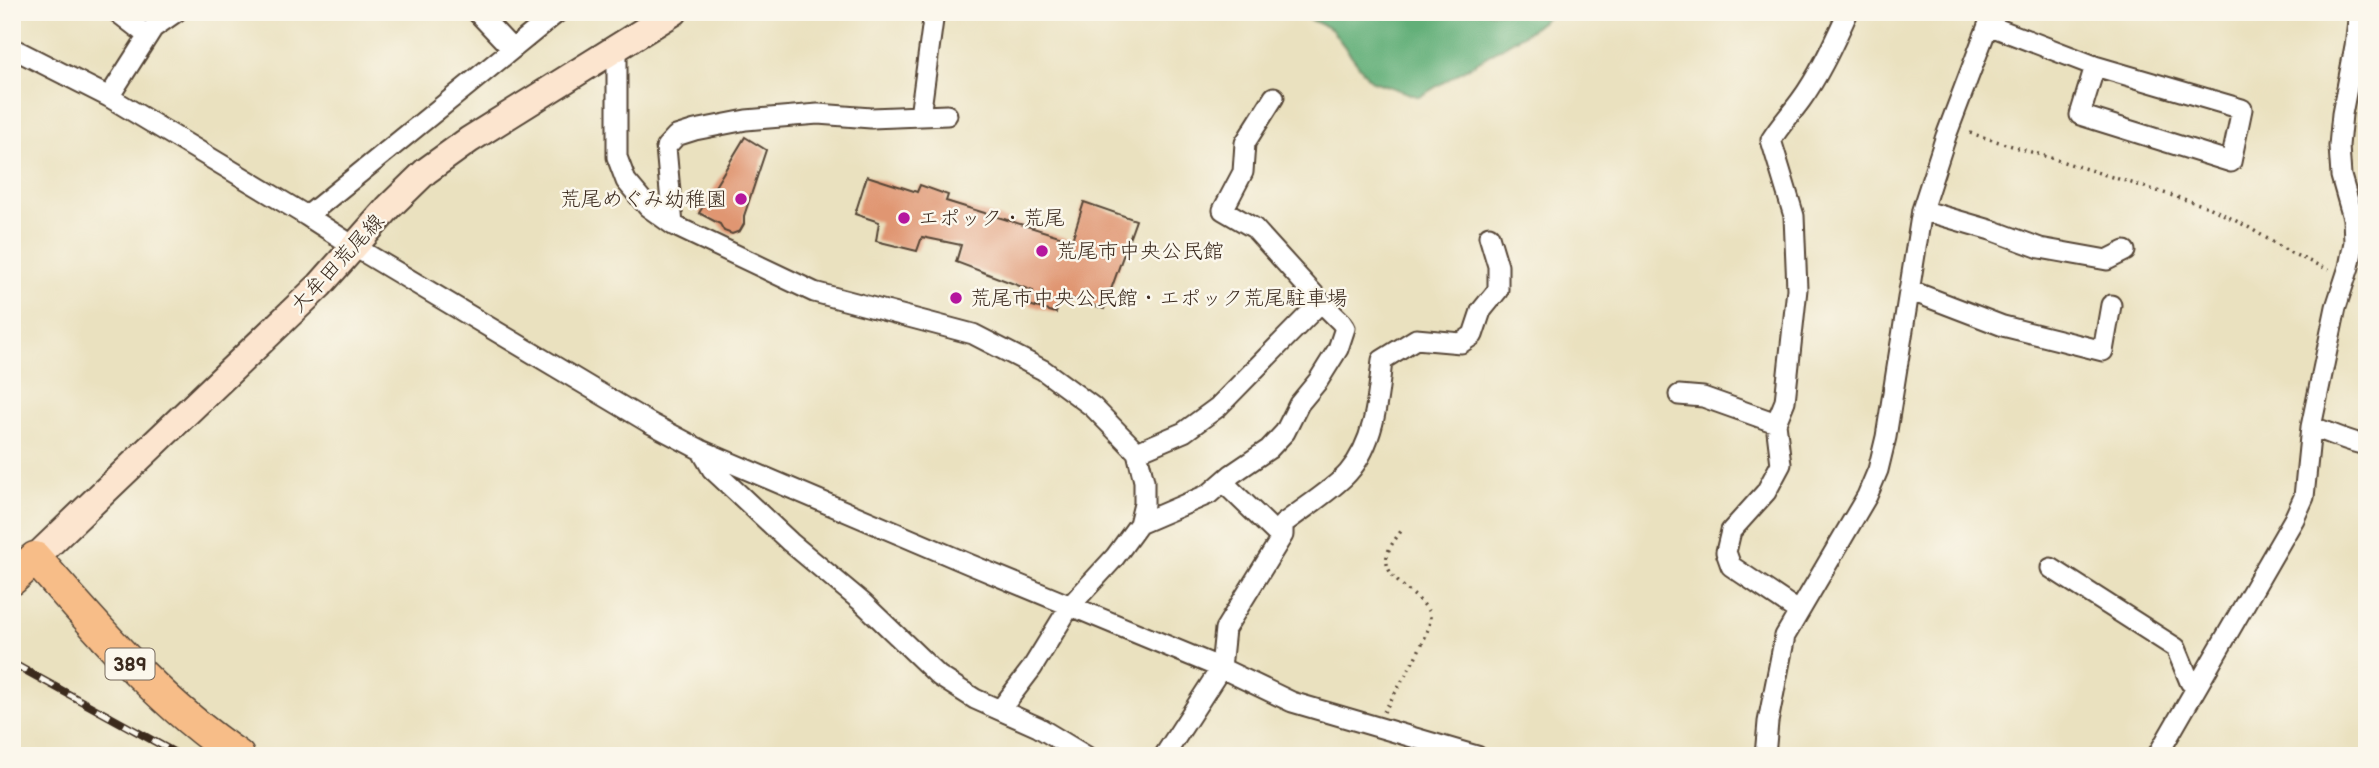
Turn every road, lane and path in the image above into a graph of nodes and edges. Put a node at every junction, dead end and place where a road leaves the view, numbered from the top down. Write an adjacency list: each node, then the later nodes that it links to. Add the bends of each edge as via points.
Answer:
1 (117, 12): 10 (street)
2 (176, 12): 10 (street)
3 (477, 12): 13 (street)
4 (558, 12): 13 (street)
5 (674, 12): 11 (main road, 大牟田荒尾線)
6 (1848, 12): 31 (street, via 1801,100 1771,140 1794,216 1797,289 1785,401)
7 (2359, 12): 26 (street, via 2339,146 2341,176 2353,218 2354,242)
8 (1990, 19): 14 (street); 20 (street)
9 (933, 20): 18 (street)
10 (148, 36): 15 (street)
11 (617, 47): 22 (street, via 617,157 626,181 648,207); 24 (main road, 大牟田荒尾線, via 426,171)
12 (12, 48): 15 (street)
13 (512, 49): 21 (street)
14 (2095, 66): 14 (street, via 2242,109 2231,162 2080,115)
15 (109, 97): 21 (street)
16 (1273, 97): 28 (street, via 1245,143 1243,172 1223,210 1254,228)
17 (947, 115): 18 (street)
18 (920, 116): 22 (street, via 818,114 746,120 676,136 666,148)
19 (1970, 132): 26 (path, via 2208,207)
20 (1922, 210): 25 (street, via 2040,248 2107,260); 27 (street)
21 (307, 216): 24 (street)
22 (673, 225): 35 (street, via 814,292 973,334 1043,370 1093,407)
23 (1489, 236): 39 (street, via 1498,266 1498,290 1481,311 1474,335 1461,343 1416,339 1382,360 1377,412 1360,457 1346,475 1283,524)
24 (355, 247): 34 (street); 40 (main road, 大牟田荒尾線)
25 (2125, 251)
26 (2346, 278): 32 (street)
27 (1909, 290): 29 (street, via 2003,326 2103,351); 43 (street, via 1878,471)
28 (1321, 302): 35 (street, via 1218,407 1184,432); 36 (street, via 1345,328 1338,349 1285,432)
29 (2111, 305)
30 (1679, 395): 31 (street, via 1703,397)
31 (1776, 423): 43 (street, via 1780,464 1766,492 1731,531 1726,552 1731,566)
32 (2311, 427): 33 (street); 45 (street, via 2304,497)
33 (2367, 445)
34 (701, 450): 42 (street); 46 (street, via 712,469 939,676)
35 (1137, 452): 37 (street, via 1144,481)
36 (1223, 482): 37 (street, via 1209,494); 39 (street)
37 (1139, 524): 42 (street)
38 (1403, 528): 47 (path, via 1387,556 1390,572 1429,611 1430,621)
39 (1281, 538): 44 (street, via 1225,629)
40 (23, 568): 49 (highway, 389, via 171,705)
41 (2051, 568): 45 (street, via 2176,648 2190,682)
42 (1070, 606): 44 (street); 46 (street)
43 (1798, 611): 52 (street, via 1785,636 1775,675)
44 (1221, 668): 47 (street, via 1292,702); 51 (street)
45 (2197, 685): 53 (street)
46 (1000, 710): 50 (street)
47 (1376, 726): 48 (street)
48 (1469, 754)
49 (238, 756)
50 (1086, 756)
51 (1164, 756)
52 (1765, 756)
53 (2157, 756)

